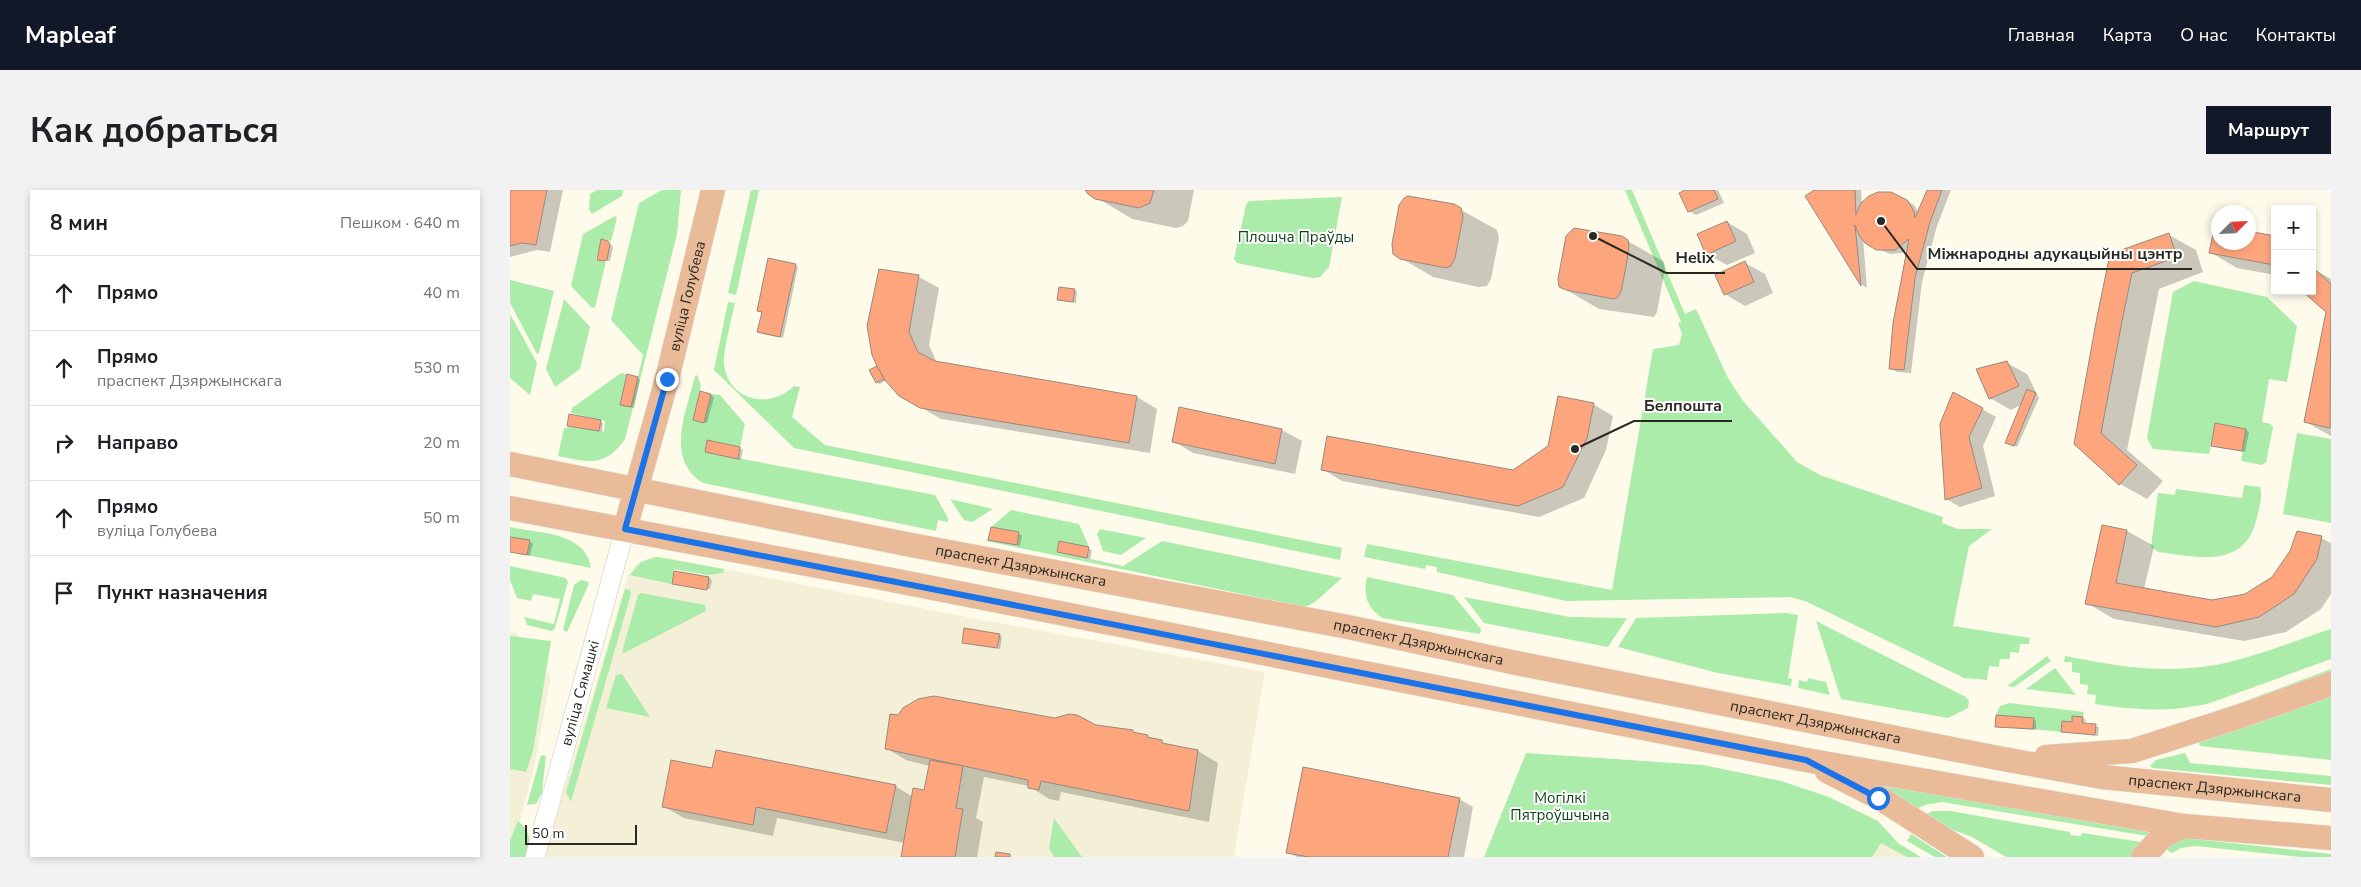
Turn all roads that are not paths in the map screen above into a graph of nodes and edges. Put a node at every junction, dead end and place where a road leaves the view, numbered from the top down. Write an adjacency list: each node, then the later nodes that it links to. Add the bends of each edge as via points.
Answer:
1 (713, 190): 3 (main road, вуліца Голубева)
2 (510, 464): 3 (main road, праспект Дзяржынскага)
3 (638, 488): 5 (main road, вуліца Голубева); 7 (main road, праспект Дзяржынскага, via 906,544 1348,627)
4 (510, 508): 5 (main road)
5 (625, 529): 8 (main road); 12 (street, вуліца Сямашкі)
6 (2331, 684): 7 (main road, via 2132,751)
7 (1998, 758): 9 (main road, праспект Дзяржынскага, via 2102,777)
8 (1806, 760): 10 (main road); 13 (main road, via 1878,798)
9 (2331, 800)
10 (2184, 826): 11 (main road); 14 (main road, via 2164,836)
11 (2331, 838)
12 (535, 857)
13 (1972, 857)
14 (2144, 857)

